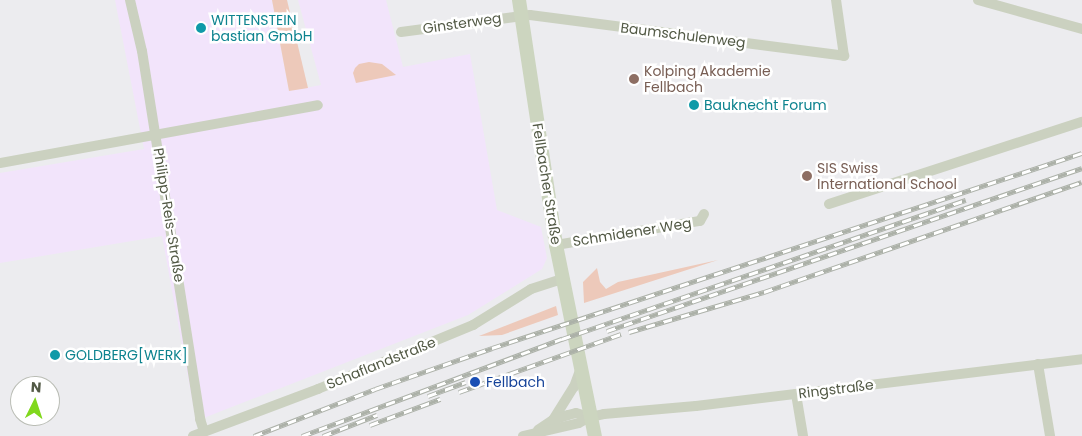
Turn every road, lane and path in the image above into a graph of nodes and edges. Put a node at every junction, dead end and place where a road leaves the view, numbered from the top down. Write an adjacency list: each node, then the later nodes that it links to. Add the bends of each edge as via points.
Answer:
1 (130, 0): 10 (street, Philipp-Reis-Straße)
2 (519, 0): 5 (street, Fellbacher Straße)
3 (836, 0): 5 (street, Baumschulenweg, via 844,56)
4 (978, 0): 6 (street)
5 (522, 15): 7 (street, Ginsterweg); 14 (street, Fellbacher Straße)
6 (1082, 29)
7 (401, 32)
8 (318, 105): 10 (street)
9 (1082, 122): 12 (street)
10 (156, 135): 11 (street); 22 (street, Philipp-Reis-Straße)
11 (0, 163)
12 (829, 204)
13 (704, 214): 14 (street, Schmidener Weg, via 700,221)
14 (556, 244): 15 (street, Fellbacher Straße)
15 (564, 278): 18 (street, Fellbacher Straße); 22 (street, Schaflandstraße, via 531,289 474,325 318,389)
16 (1082, 359): 17 (street, Ringstraße)
17 (1038, 364): 19 (street, Ringstraße); 28 (street)
18 (581, 367): 20 (street, Fellbacher Straße); 21 (street, via 574,387)
19 (796, 394): 20 (street, Ringstraße); 27 (street)
20 (590, 416): 21 (street, via 576,413); 23 (street, via 579,423); 26 (street, Fellbacher Straße)
21 (553, 420): 23 (street)
22 (204, 431): 24 (street, Schaflandstraße)
23 (535, 432): 25 (street)
24 (193, 436)
25 (523, 436)
26 (595, 436)
27 (803, 436)
28 (1050, 436)

